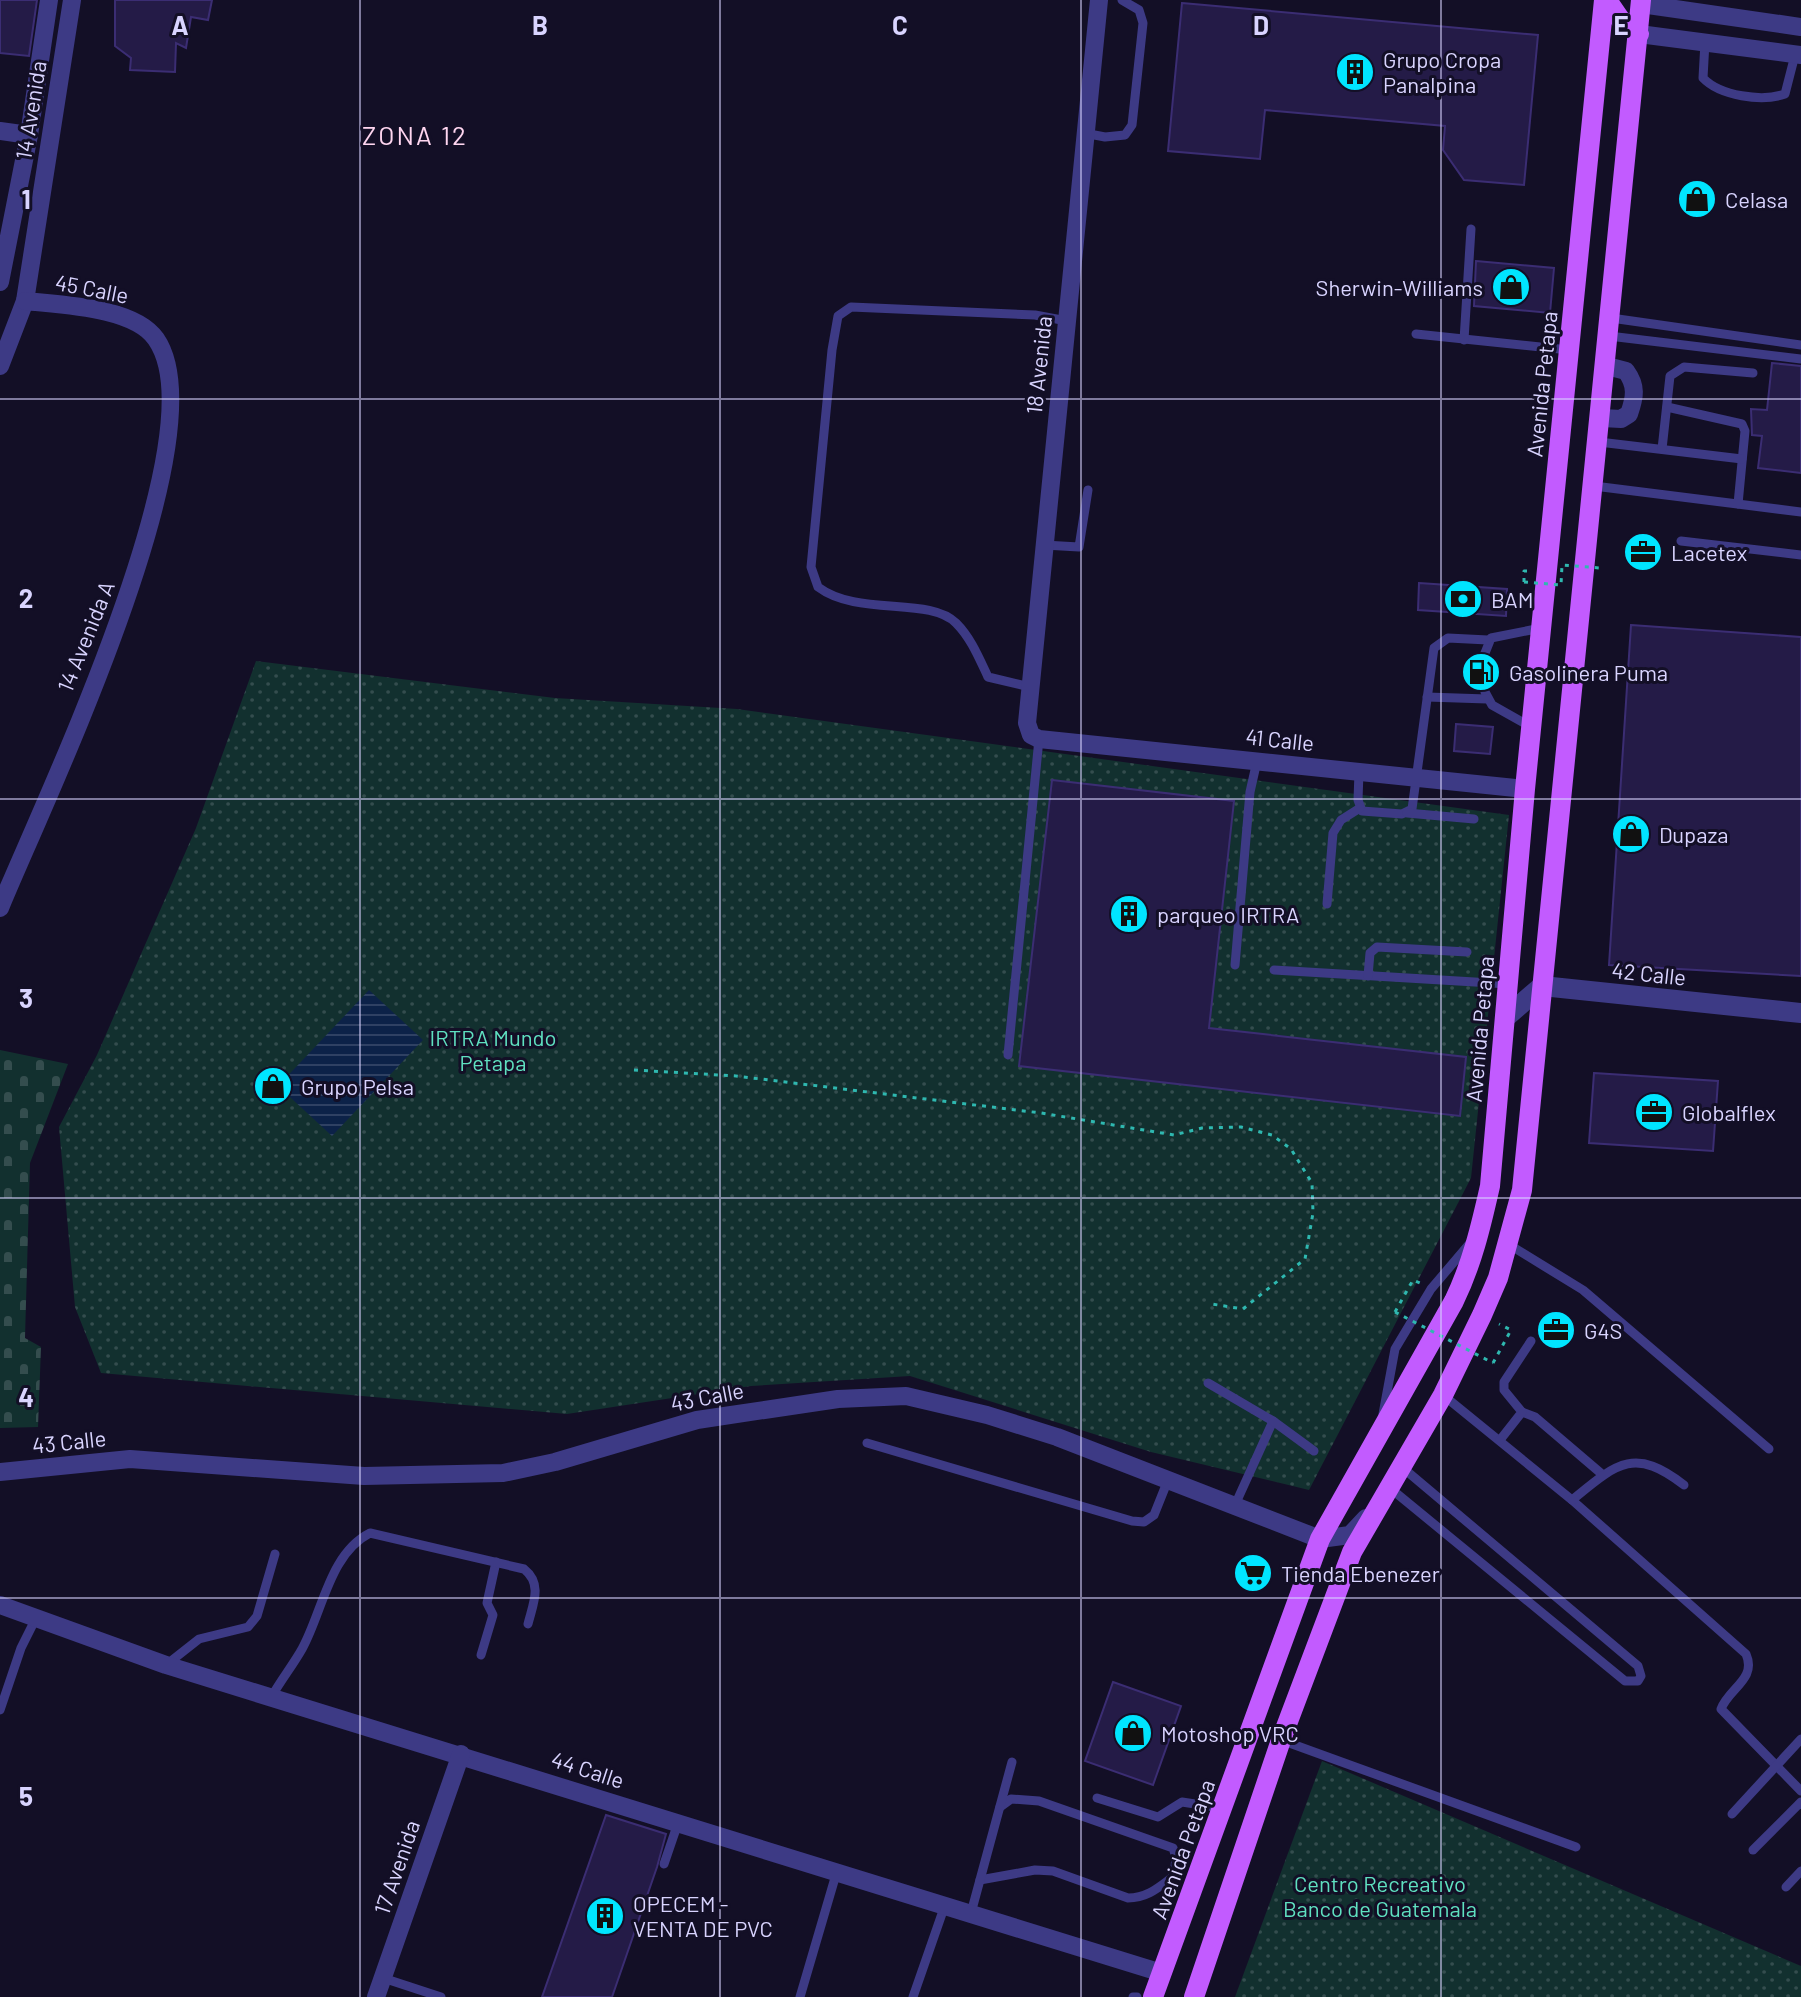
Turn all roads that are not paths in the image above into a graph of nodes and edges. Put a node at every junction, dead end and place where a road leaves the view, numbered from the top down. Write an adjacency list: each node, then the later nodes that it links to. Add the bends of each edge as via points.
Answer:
1 (49, 0): 13 (street, 14 Avenida)
2 (72, 0): 16 (street, 14 Avenida)
3 (1099, 0): 12 (street, 18 Avenida)
4 (1122, 0): 12 (lane, via 1139,10 1143,23 1132,125 1125,135)
5 (1605, 0): 8 (main road); 23 (main road, Avenida Petapa)
6 (1641, 2): 7 (street); 8 (main road)
7 (1801, 27)
8 (1639, 34): 9 (street); 18 (main road)
9 (1705, 42): 10 (street); 10 (lane, via 1703,78 1721,91 1739,94 1785,94)
10 (1798, 55)
11 (0, 131): 13 (street)
12 (1084, 133): 17 (street, 18 Avenida)
13 (29, 135): 15 (street, 14 Avenida)
14 (1471, 229): 21 (lane)
15 (0, 282)
16 (25, 301): 19 (street, 14 Avenida); 27 (street, 45 Calle, via 89,308 135,321 157,340)
17 (1067, 321): 39 (street, 18 Avenida); 44 (lane, via 851,307 838,316 830,365 811,567 818,587 847,603 923,610 953,620 988,677)
18 (1610, 327): 22 (lane); 24 (lane); 26 (main road)
19 (6, 333): 25 (street, 14 Avenida)
20 (1416, 334): 21 (lane)
21 (1464, 340): 23 (lane)
22 (1801, 345)
23 (1569, 350): 41 (main road, Avenida Petapa)
24 (1801, 359)
25 (0, 366)
26 (1607, 366): 30 (main road); 30 (street, via 1626,371 1635,382 1635,398 1621,419)
27 (169, 371): 56 (street, 14 Avenida A, via 171,411 161,474 129,593)
28 (1753, 373): 29 (lane, via 1684,367 1670,376)
29 (1667, 407): 32 (lane); 33 (lane, via 1742,424)
30 (1602, 418): 31 (main road)
31 (1599, 442): 32 (lane); 34 (main road)
32 (1662, 449): 33 (lane)
33 (1742, 459): 36 (lane)
34 (1594, 486): 36 (lane); 62 (main road)
35 (1088, 490): 39 (lane, via 1079,547)
36 (1738, 504): 37 (lane)
37 (1801, 512)
38 (1681, 541): 40 (lane)
39 (1044, 545): 44 (street, 18 Avenida)
40 (1801, 555)
41 (1541, 628): 42 (lane); 46 (main road, Avenida Petapa)
42 (1488, 640): 43 (lane); 45 (lane, via 1440,641 1434,648)
43 (1485, 653)
44 (1030, 687): 47 (street, 18 Avenida, via 1027,723)
45 (1427, 697): 46 (lane, via 1486,696 1506,715); 50 (lane)
46 (1531, 727): 51 (main road, Avenida Petapa)
47 (1035, 737): 48 (street, 41 Calle); 65 (lane)
48 (1257, 761): 49 (street, 41 Calle); 58 (lane)
49 (1359, 772): 50 (street, 41 Calle); 52 (lane)
50 (1416, 777): 51 (street, 41 Calle); 53 (lane, via 1414,804)
51 (1525, 789): 61 (main road, Avenida Petapa)
52 (1360, 808): 53 (lane); 55 (lane, via 1341,820 1333,833)
53 (1407, 813): 54 (lane)
54 (1474, 819)
55 (1327, 904)
56 (0, 908)
57 (1467, 952): 60 (lane, via 1377,947 1370,953)
58 (1235, 965)
59 (1274, 970): 60 (lane)
60 (1368, 976): 61 (lane)
61 (1508, 984): 64 (main road, Avenida Petapa)
62 (1542, 986): 63 (street, 42 Calle); 64 (street); 67 (main road, via 1522,1190)
63 (1801, 1013)
64 (1505, 1018): 66 (main road, Avenida Petapa, via 1490,1186)
65 (1008, 1055)
66 (1480, 1230): 73 (main road, Avenida Petapa, via 1459,1291); 73 (lane, via 1431,1289 1395,1349)
67 (1508, 1244): 70 (main road); 76 (lane, via 1583,1290)
68 (1531, 1341): 71 (lane, via 1503,1387)
69 (1208, 1383): 72 (lane)
70 (1443, 1395): 74 (lane); 78 (main road)
71 (1522, 1412): 74 (lane); 80 (lane, via 1535,1417)
72 (1273, 1421): 77 (lane); 85 (lane)
73 (1379, 1434): 86 (main road, Avenida Petapa)
74 (1500, 1440): 84 (lane)
75 (867, 1443): 81 (lane, via 1132,1521 1144,1522 1154,1515)
76 (1769, 1449)
77 (1314, 1451)
78 (1403, 1468): 83 (main road); 83 (lane, via 1638,1666 1638,1681 1625,1681)
79 (0, 1472): 81 (street, 43 Calle, via 130,1459 364,1476 503,1473 697,1420 838,1399 906,1396 1057,1437)
80 (1603, 1475): 82 (lane, via 1637,1461 1662,1468); 84 (lane)
81 (1168, 1480): 85 (street, 43 Calle)
82 (1684, 1485)
83 (1388, 1492): 86 (street, via 1350,1535); 97 (main road, via 1352,1552)
84 (1572, 1500): 100 (lane, via 1746,1654 1748,1675 1721,1709)
85 (1235, 1505): 86 (street, 43 Calle)
86 (1320, 1539): 105 (main road, Avenida Petapa)
87 (275, 1554): 93 (lane, via 257,1616 248,1627 199,1639)
88 (496, 1562): 91 (lane, via 532,1575 537,1592); 92 (lane, via 487,1603 493,1615); 94 (lane, via 370,1533 356,1540 343,1555 303,1647)
89 (0, 1605): 90 (street, 44 Calle)
90 (36, 1618): 93 (street, 44 Calle); 95 (lane)
91 (528, 1624)
92 (481, 1655)
93 (166, 1665): 94 (street, 44 Calle)
94 (272, 1696): 98 (street, 44 Calle)
95 (0, 1710)
96 (1801, 1739): 100 (lane)
97 (1281, 1740): 108 (lane); 123 (main road)
98 (461, 1754): 107 (street, 44 Calle); 117 (street, 17 Avenida)
99 (1012, 1762): 104 (lane)
100 (1776, 1766): 101 (lane); 106 (lane)
101 (1801, 1791)
102 (1097, 1798): 105 (lane, via 1158,1817 1182,1802)
103 (1801, 1802): 109 (lane)
104 (1000, 1807): 113 (lane); 113 (lane, via 1024,1797 1173,1848 1174,1876 1138,1898 1053,1871)
105 (1222, 1809): 118 (main road, Avenida Petapa)
106 (1732, 1814)
107 (678, 1823): 110 (lane); 111 (street, 44 Calle)
108 (1576, 1847)
109 (1753, 1850)
110 (664, 1864)
111 (837, 1871): 115 (street, 44 Calle); 121 (lane)
112 (1801, 1871): 114 (lane)
113 (980, 1880): 116 (lane)
114 (1786, 1887)
115 (945, 1905): 116 (street, 44 Calle); 122 (lane)
116 (971, 1913): 118 (street, 44 Calle)
117 (383, 1978): 119 (street, 17 Avenida); 120 (lane)
118 (1152, 1992)
119 (376, 1997)
120 (441, 1997)
121 (800, 1997)
122 (913, 1997)
123 (1194, 1997)

